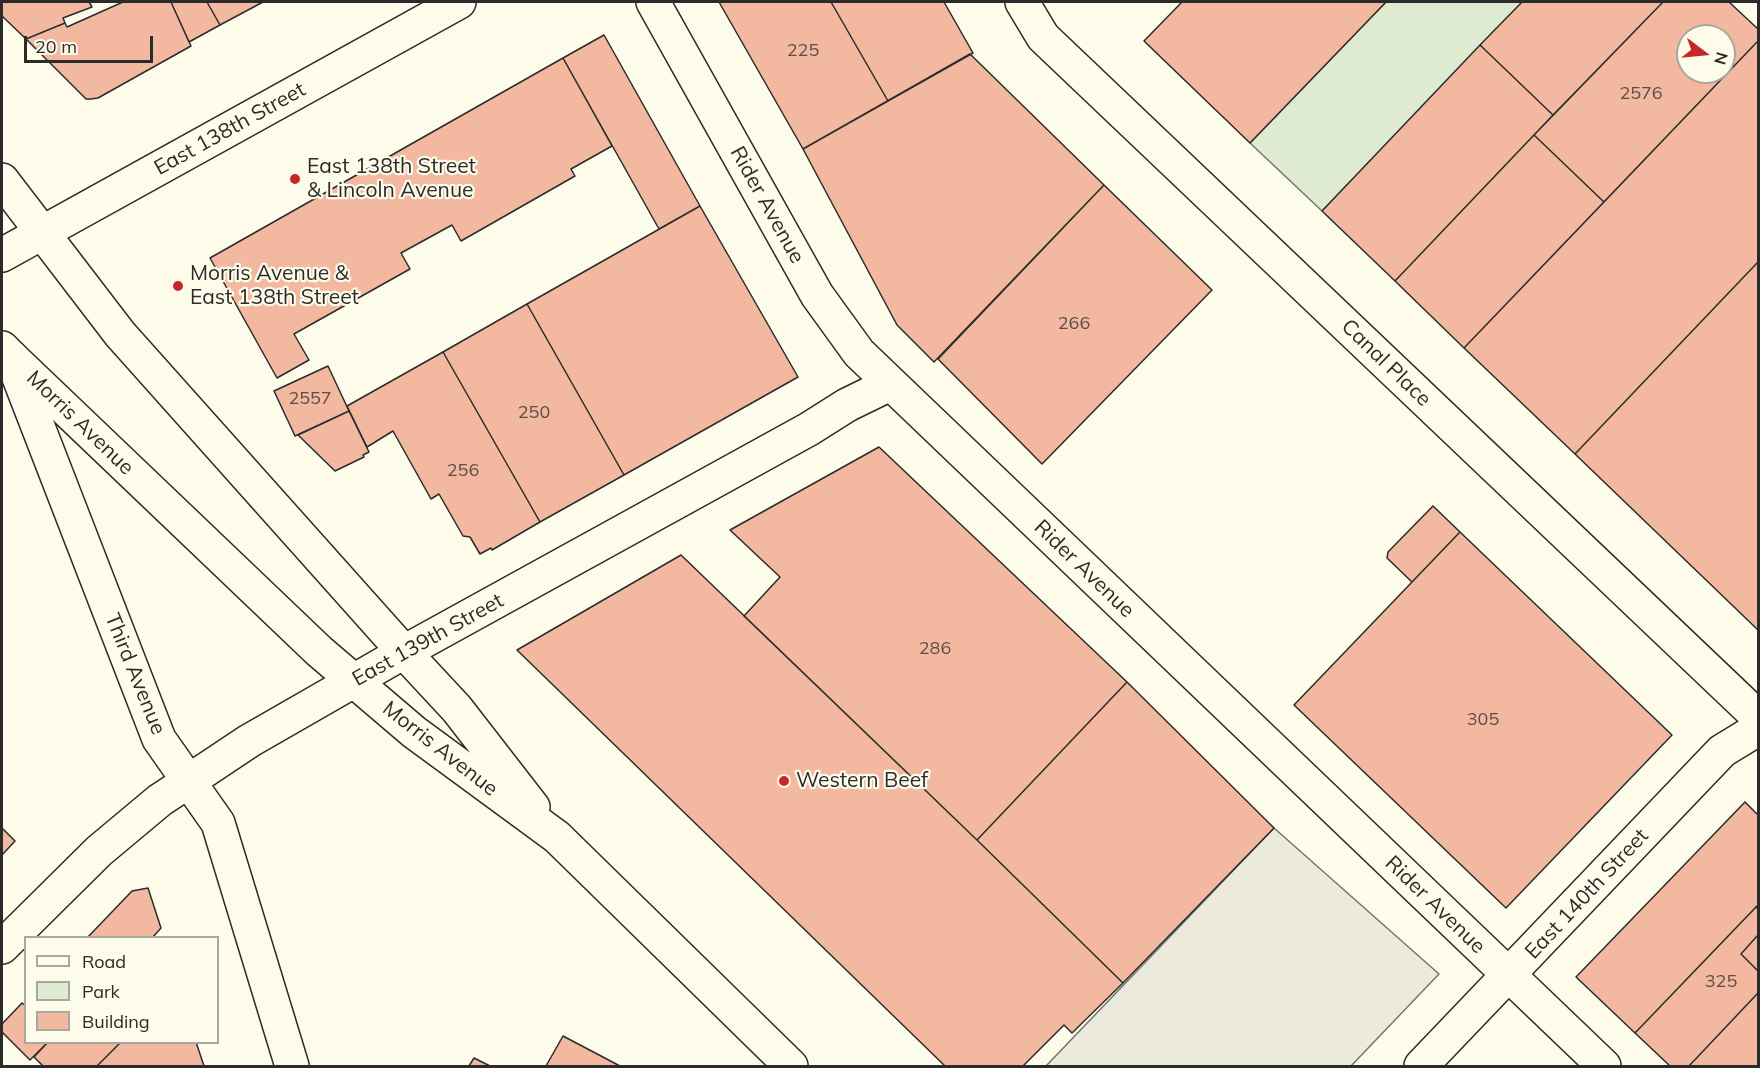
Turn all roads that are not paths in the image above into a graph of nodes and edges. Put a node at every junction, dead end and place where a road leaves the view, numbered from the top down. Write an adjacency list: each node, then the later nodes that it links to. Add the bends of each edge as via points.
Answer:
1 (459, 2): 5 (street, East 138th Street)
2 (653, 2): 8 (street, Rider Avenue, via 817,295 859,353)
3 (1022, 2): 11 (street, Canal Place, via 1043,37)
4 (2, 180): 5 (street)
5 (43, 234): 6 (street, East 138th Street); 9 (street, via 120,334)
6 (2, 255)
7 (6, 352): 10 (street, Morris Avenue); 13 (street, Third Avenue, via 159,739)
8 (890, 384): 9 (street, East 139th Street); 16 (street, Rider Avenue)
9 (404, 652): 10 (street, East 139th Street); 14 (street, via 457,709)
10 (354, 681): 13 (street, East 139th Street, via 249,741); 14 (street, Morris Avenue, via 414,732)
11 (1758, 717)
12 (1758, 729): 16 (street, East 140th Street, via 1722,751)
13 (189, 781): 15 (street, East 139th Street, via 99,851); 17 (street, Third Avenue, via 218,823)
14 (556, 837): 18 (street, Morris Avenue)
15 (2, 947)
16 (1509, 976): 19 (street, East 140th Street); 20 (street, Rider Avenue)
17 (292, 1066)
18 (791, 1066)
19 (1421, 1066)
20 (1604, 1066)

